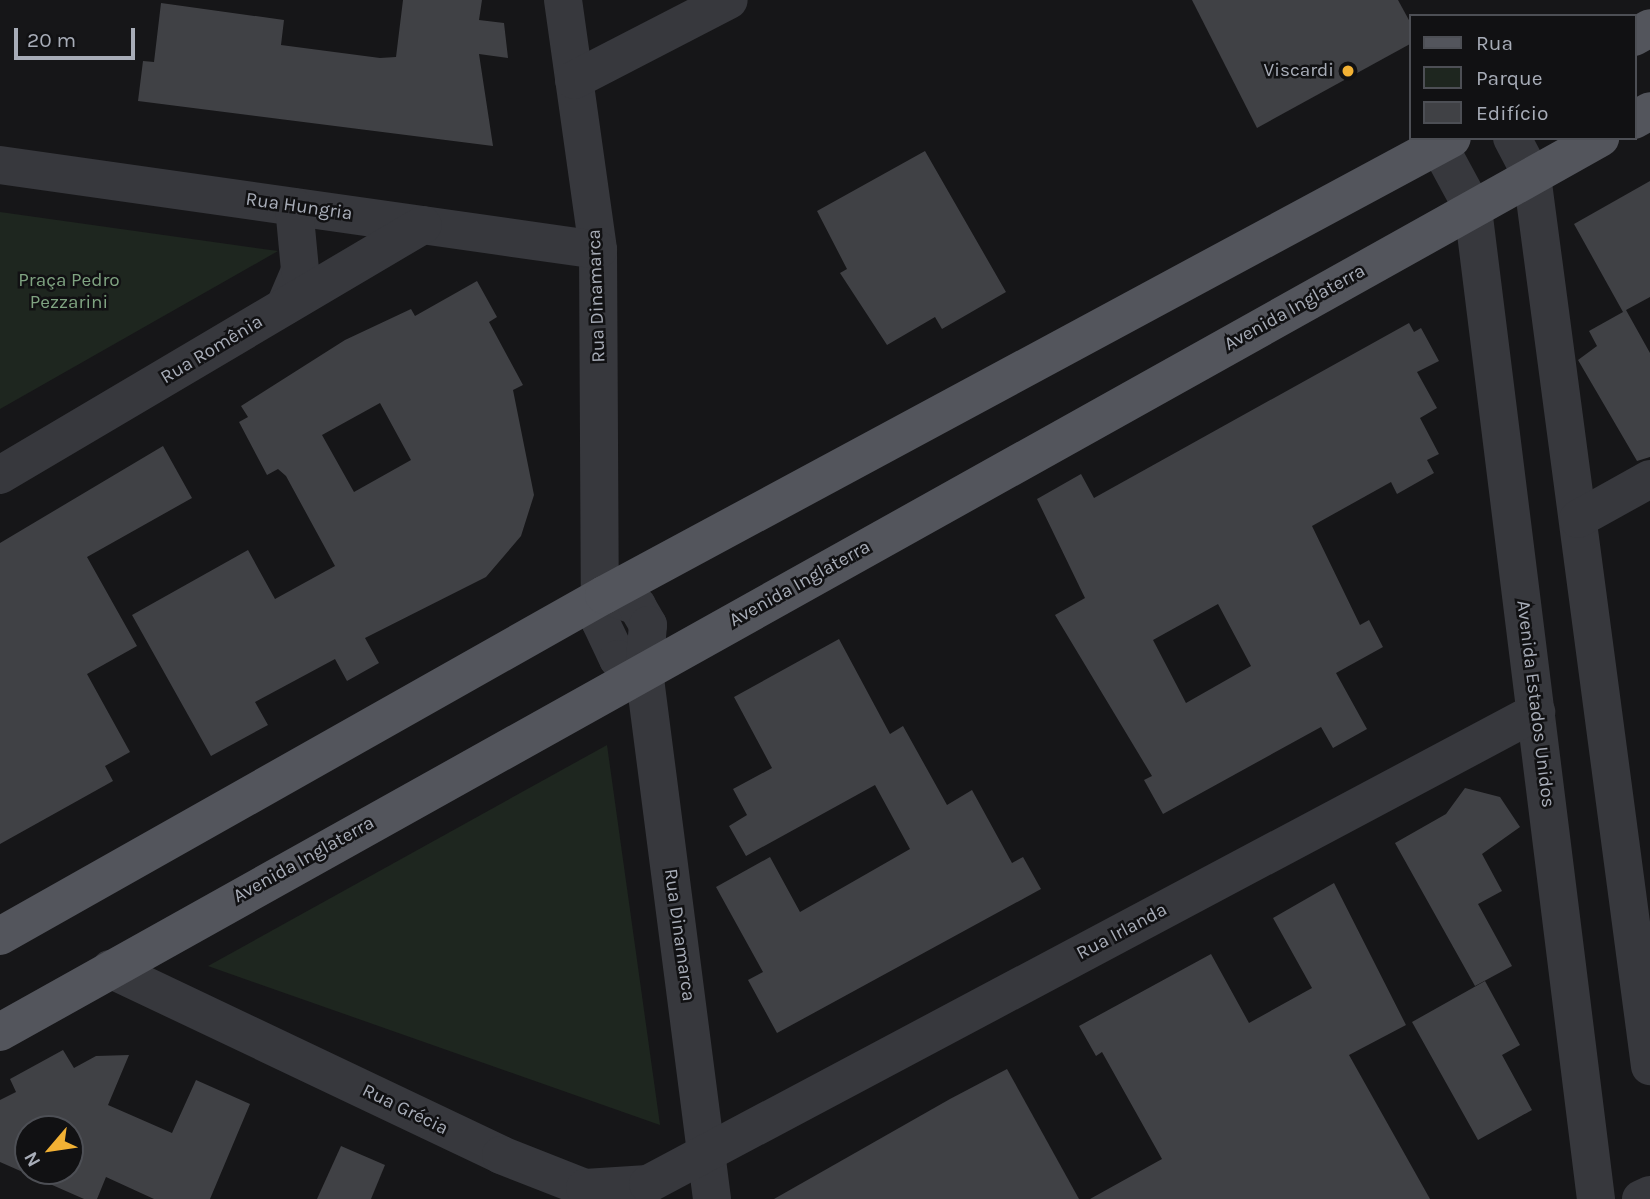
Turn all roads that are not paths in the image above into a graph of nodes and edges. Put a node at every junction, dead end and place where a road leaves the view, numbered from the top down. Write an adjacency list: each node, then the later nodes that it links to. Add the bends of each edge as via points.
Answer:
1 (563, 0): 3 (street, Rua Dinamarca)
2 (729, 0): 3 (street)
3 (574, 80): 12 (street, Rua Dinamarca)
4 (1513, 140): 8 (street)
5 (1596, 140): 8 (main road, Avenida Inglaterra)
6 (1446, 142): 10 (street); 17 (main road)
7 (0, 165): 9 (street, Rua Hungria)
8 (1532, 176): 10 (main road, Avenida Inglaterra); 16 (street)
9 (294, 206): 11 (street, Rua Hungria); 13 (street, via 300,270)
10 (1474, 209): 18 (main road, Avenida Inglaterra); 19 (street, Avenida Estados Unidos)
11 (423, 225): 12 (street, Rua Hungria); 13 (street, Rua Romênia)
12 (598, 250): 17 (street, Rua Dinamarca)
13 (285, 306): 14 (street, Rua Romênia)
14 (0, 475)
15 (1650, 479): 16 (street)
16 (1578, 519): 20 (street)
17 (604, 595): 18 (street, Rua Dinamarca, via 600,621 608,641 618,659); 21 (main road)
18 (644, 671): 22 (main road, Avenida Inglaterra); 25 (street, Rua Dinamarca)
19 (1536, 712): 25 (street, Rua Irlanda); 28 (street, Avenida Estados Unidos)
20 (1635, 833): 24 (street)
21 (0, 936)
22 (110, 969): 23 (main road, Avenida Inglaterra); 25 (street, Rua Grécia, via 501,1155 585,1188 648,1184)
23 (0, 1032)
24 (1650, 1066)
25 (708, 1153): 27 (street, Rua Dinamarca)
26 (1650, 1195): 29 (street)
27 (712, 1199)
28 (1596, 1199)
29 (1641, 1199)

